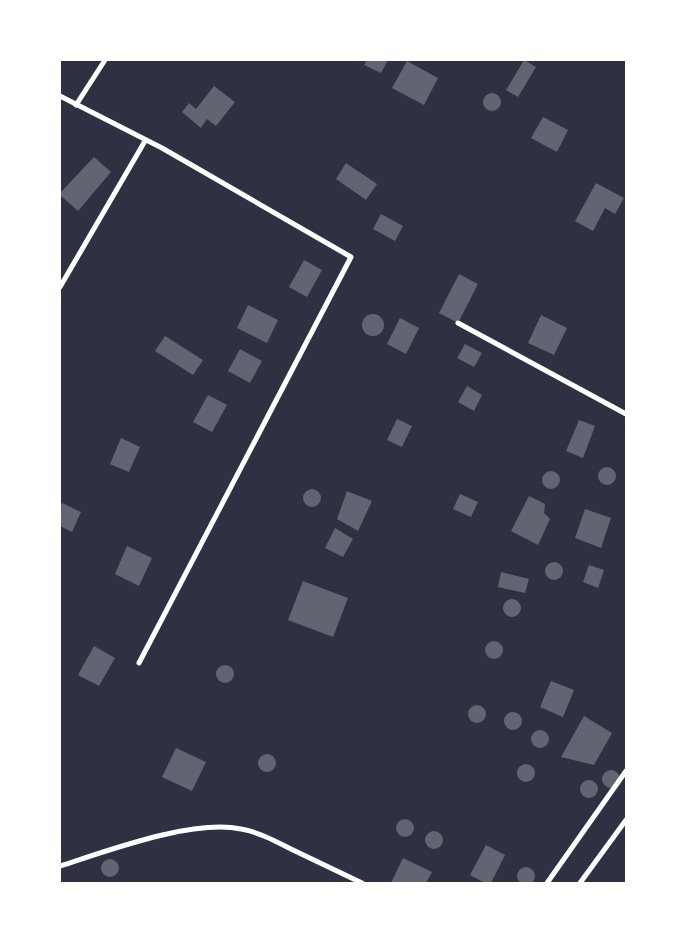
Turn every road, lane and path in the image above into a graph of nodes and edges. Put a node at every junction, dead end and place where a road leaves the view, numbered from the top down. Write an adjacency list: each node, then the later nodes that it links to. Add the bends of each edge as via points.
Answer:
1 (105, 60): 3 (street)
2 (60, 96): 3 (street)
3 (76, 105): 4 (street)
4 (145, 141): 5 (street); 8 (street, via 351,257)
5 (60, 287)
6 (458, 323): 7 (street)
7 (626, 414)
8 (139, 663)
9 (626, 771): 13 (street)
10 (626, 820): 14 (street)
11 (60, 866): 12 (street, via 178,832 226,827 270,839)
12 (362, 883)
13 (548, 883)
14 (580, 883)

